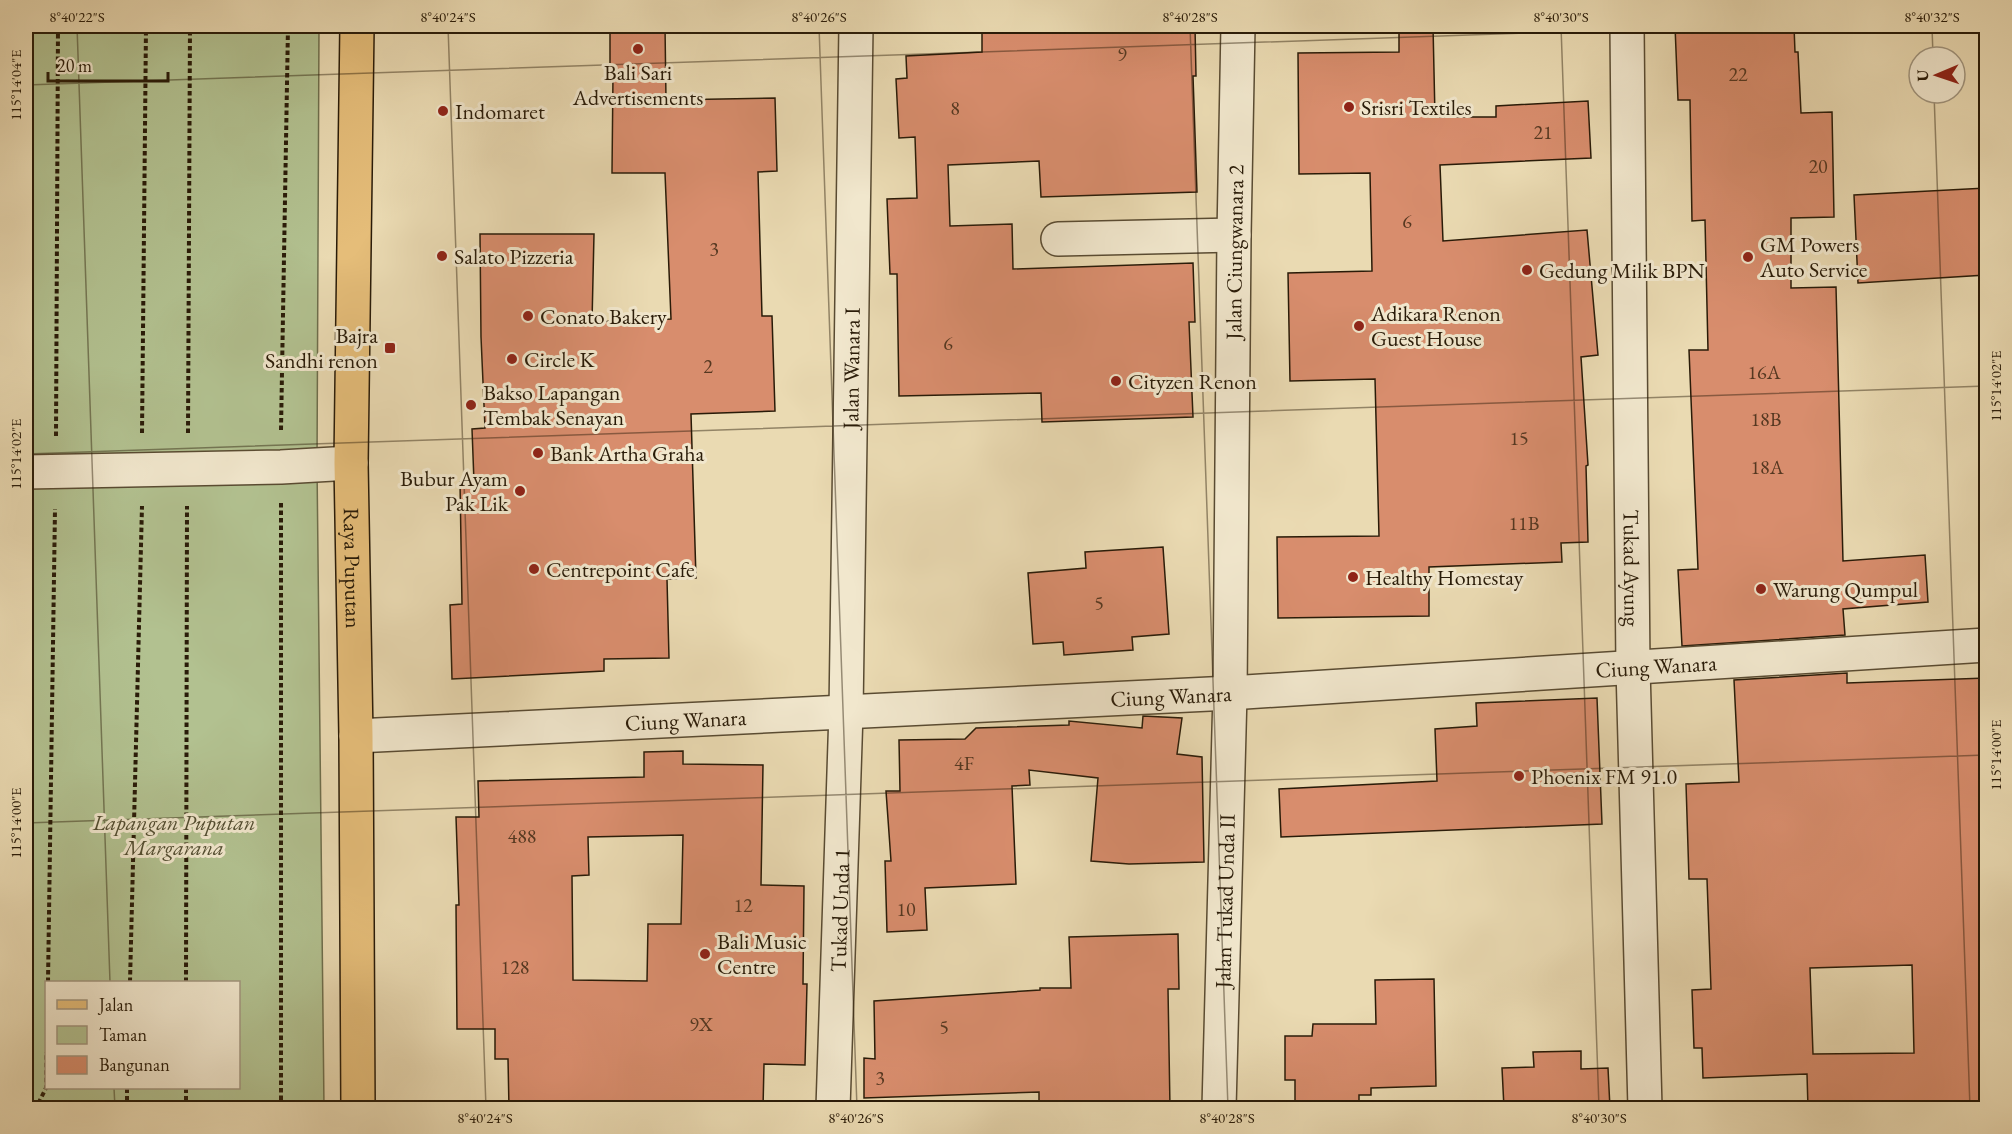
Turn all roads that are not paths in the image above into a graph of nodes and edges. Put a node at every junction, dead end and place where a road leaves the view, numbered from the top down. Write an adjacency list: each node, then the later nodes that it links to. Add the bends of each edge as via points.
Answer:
1 (357, 26): 7 (main road, Raya Puputan)
2 (856, 26): 12 (street, Jalan Wanara I)
3 (1238, 26): 5 (street, Jalan Ciungwanara 2)
4 (1627, 26): 10 (street, Tukad Ayung)
5 (1234, 235): 6 (street); 11 (street, Jalan Ciungwanara 2)
6 (1058, 239)
7 (351, 463): 8 (street); 13 (main road, Raya Puputan)
8 (26, 472)
9 (1986, 645): 10 (street, Ciung Wanara)
10 (1633, 668): 11 (street, Ciung Wanara); 17 (street, Tukad Ayung)
11 (1230, 693): 12 (street, Ciung Wanara); 16 (street, Jalan Tukad Unda II)
12 (846, 712): 13 (street, Ciung Wanara); 15 (street, Tukad Unda 1)
13 (356, 736): 14 (main road, Raya Puputan)
14 (358, 1108)
15 (832, 1108)
16 (1219, 1108)
17 (1645, 1108)

